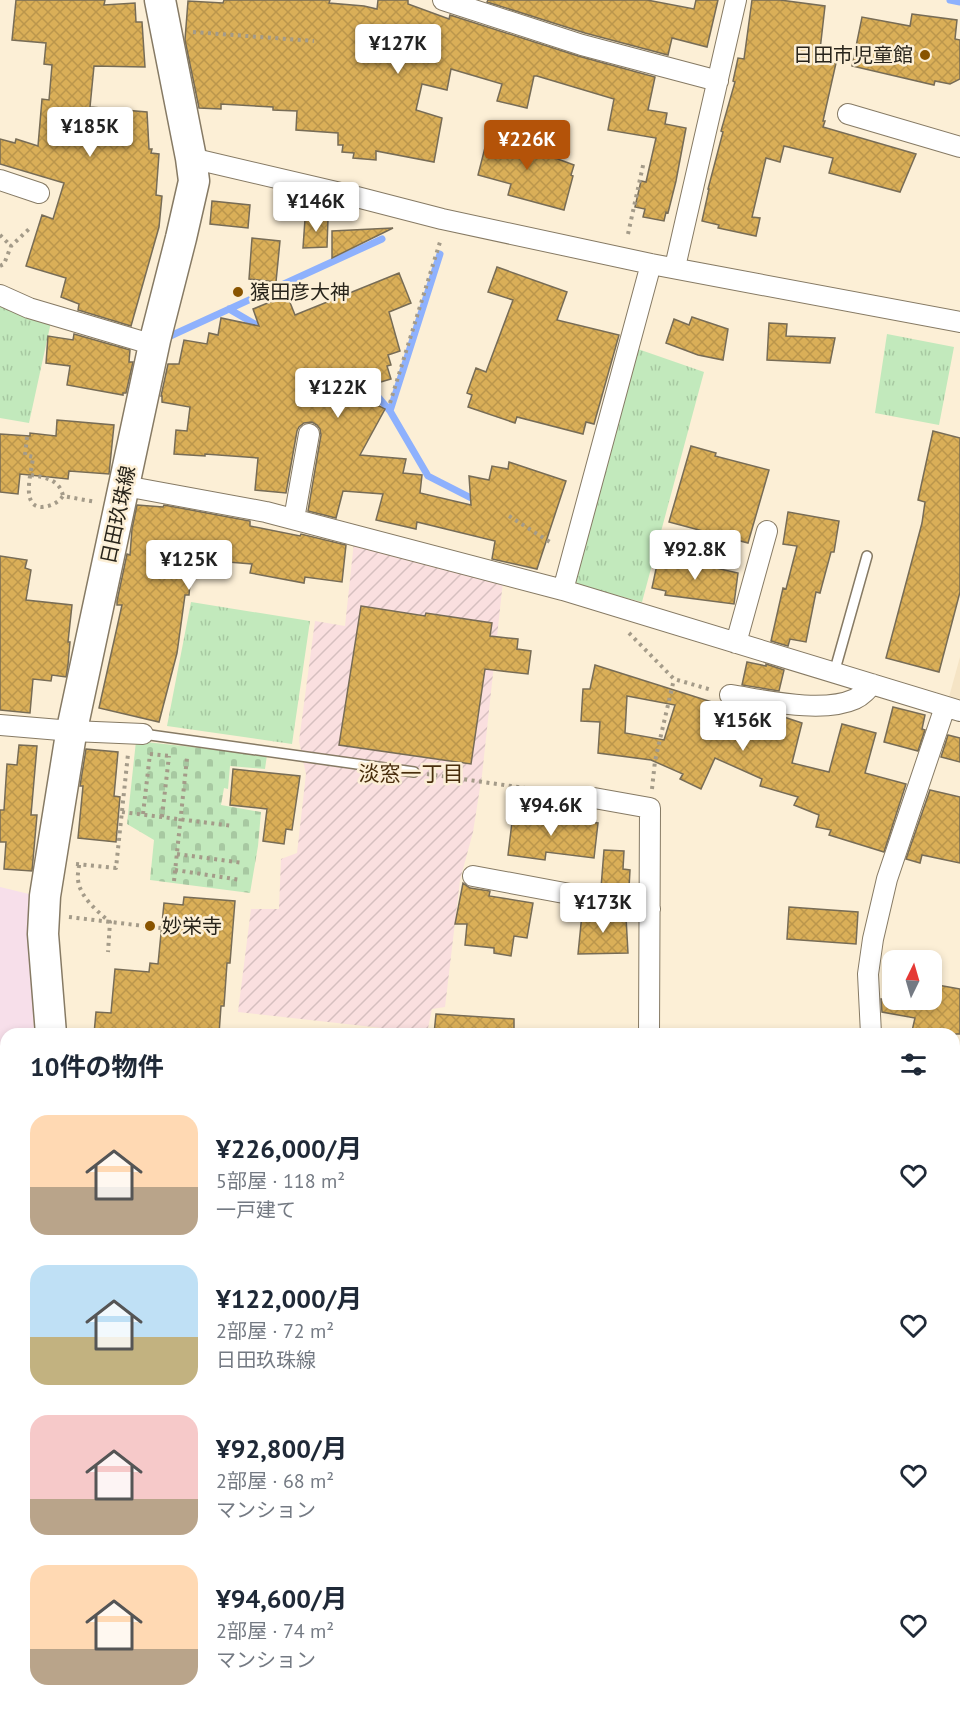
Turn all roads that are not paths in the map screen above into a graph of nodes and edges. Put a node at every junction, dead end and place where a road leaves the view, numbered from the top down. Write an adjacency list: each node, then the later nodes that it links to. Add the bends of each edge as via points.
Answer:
1 (160, 0): 7 (main road, 日田玖珠線)
2 (443, 0): 4 (street, via 582,45)
3 (736, 0): 4 (street)
4 (718, 81): 11 (street)
5 (848, 114): 6 (street)
6 (960, 147)
7 (191, 158): 10 (street, via 442,219); 14 (main road, 日田玖珠線, via 194,181)
8 (0, 180): 9 (street)
9 (39, 193)
10 (651, 264): 11 (street); 20 (street)
11 (675, 267): 13 (street)
12 (0, 295): 14 (street, via 29,308)
13 (960, 322)
14 (154, 345): 16 (main road, 日田玖珠線)
15 (309, 434): 17 (street)
16 (122, 496): 17 (street, via 266,512); 27 (main road, 日田玖珠線)
17 (294, 519): 20 (street)
18 (767, 531): 21 (street)
19 (867, 556): 22 (lane)
20 (563, 590): 21 (street)
21 (736, 643): 22 (street)
22 (834, 672): 23 (street)
23 (872, 684): 24 (street, via 857,699 819,706); 25 (street)
24 (730, 694)
25 (953, 709): 35 (street, via 893,860 868,975)
26 (0, 725): 27 (street)
27 (72, 731): 28 (street); 33 (main road, 日田玖珠線, via 65,863 45,896 43,934)
28 (137, 734): 29 (lane)
29 (414, 772)
30 (594, 798): 32 (street, via 650,808)
31 (473, 876): 32 (street)
32 (650, 909): 34 (street)
33 (51, 1028)
34 (649, 1028)
35 (871, 1028)

